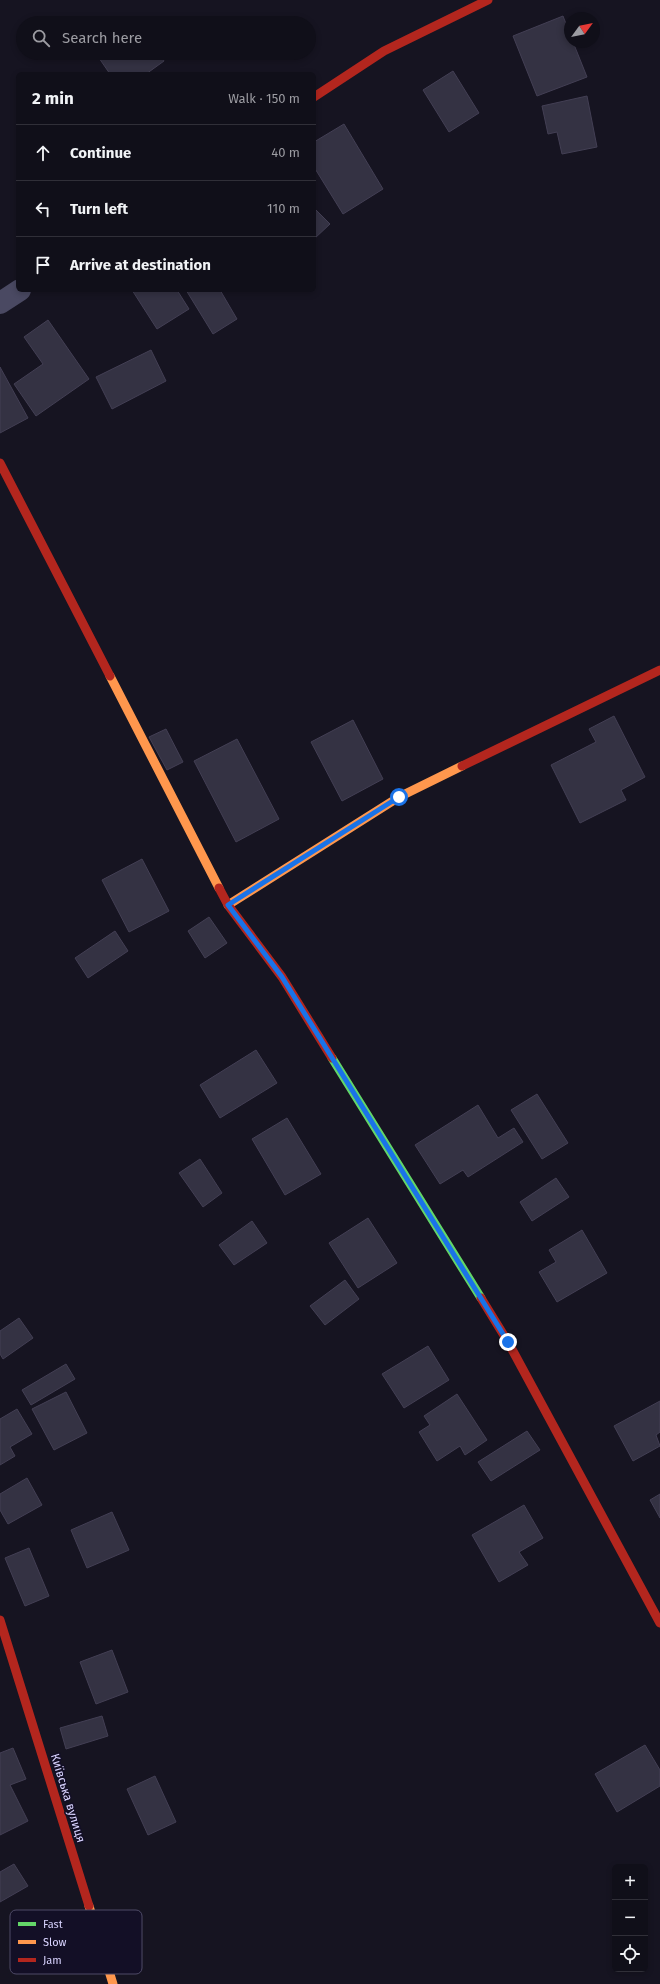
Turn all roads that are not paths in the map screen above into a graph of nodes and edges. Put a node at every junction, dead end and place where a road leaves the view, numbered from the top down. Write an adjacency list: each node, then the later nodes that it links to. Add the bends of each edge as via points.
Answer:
1 (488, 0): 2 (street, via 384,51)
2 (316, 96)
3 (17, 292): 4 (street)
4 (0, 303)
5 (0, 464): 7 (street)
6 (660, 670): 7 (street, via 399,797)
7 (228, 905): 9 (street, via 282,977 508,1342)
8 (0, 1620): 10 (street, Київська вулиця)
9 (660, 1623)
10 (90, 1910)
11 (110, 1974): 12 (street, Київська вулиця)
12 (113, 1984)

